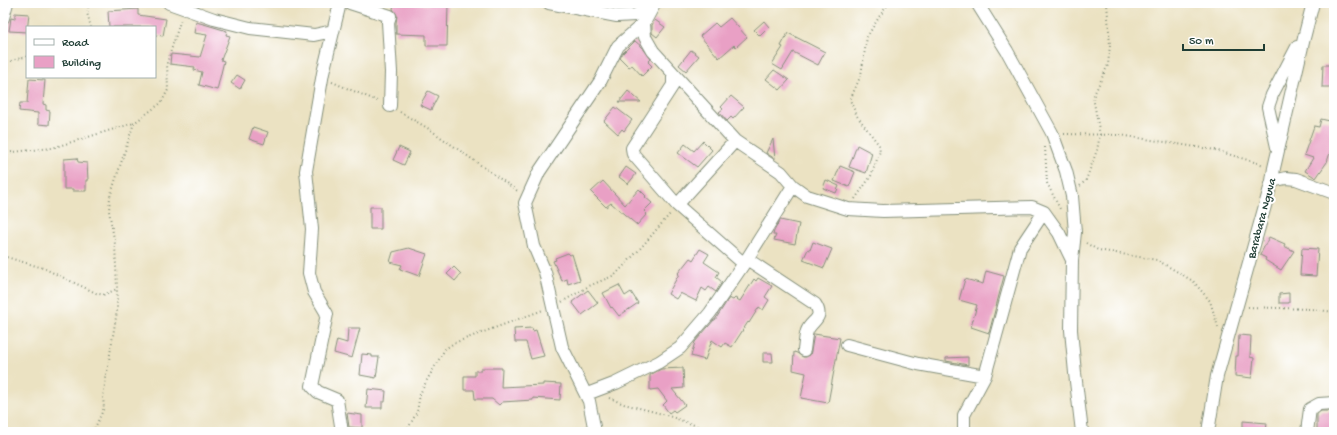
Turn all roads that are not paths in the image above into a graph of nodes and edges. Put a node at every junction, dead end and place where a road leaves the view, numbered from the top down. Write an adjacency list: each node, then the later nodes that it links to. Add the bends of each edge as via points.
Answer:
1 (7, 3): 10 (street)
2 (169, 3): 12 (street, via 214,19 250,28 314,35)
3 (340, 3): 12 (street)
4 (350, 3): 16 (street, via 390,16)
5 (549, 3): 9 (street)
6 (977, 3): 24 (street, via 1007,50 1051,131 1066,170 1072,196 1075,232)
7 (1313, 3): 14 (street, Barabara Nguva)
8 (654, 4): 9 (street, via 635,15); 11 (street)
9 (616, 16): 13 (street)
10 (3, 18)
11 (644, 23): 13 (street); 15 (street, via 645,37 653,51)
12 (333, 31): 31 (street, via 306,171 312,229 308,273 314,292 327,314 312,386 318,392 337,400)
13 (634, 32): 29 (street, via 618,46 601,80 539,172 526,203 534,246 545,272 562,347)
14 (1304, 38): 18 (street, Barabara Nguva); 18 (street, via 1300,41 1268,107)
15 (673, 73): 17 (street); 22 (street, via 673,85 632,148 633,154)
16 (390, 106)
17 (735, 141): 20 (street, via 781,172); 22 (street)
18 (1278, 151): 19 (street, Barabara Nguva)
19 (1272, 182): 21 (street, via 1286,178 1296,179); 35 (street, Barabara Nguva, via 1217,376)
20 (793, 186): 23 (street, via 807,196 848,209 883,211 1032,207); 25 (street)
21 (1334, 193)
22 (677, 205): 25 (street)
23 (1044, 212): 24 (street, via 1059,233); 28 (street, via 1020,248)
24 (1072, 260): 34 (street, via 1071,330)
25 (745, 261): 27 (street, via 815,304 819,309 818,318 808,330); 29 (street, via 710,313 680,348 658,362)
26 (847, 345): 28 (street, via 918,364)
27 (804, 350)
28 (985, 376): 33 (street, via 964,415)
29 (591, 393): 32 (street)
30 (1334, 403): 36 (street, via 1319,404 1310,409)
31 (342, 432)
32 (595, 432)
33 (964, 432)
34 (1082, 432)
35 (1208, 432)
36 (1307, 432)

